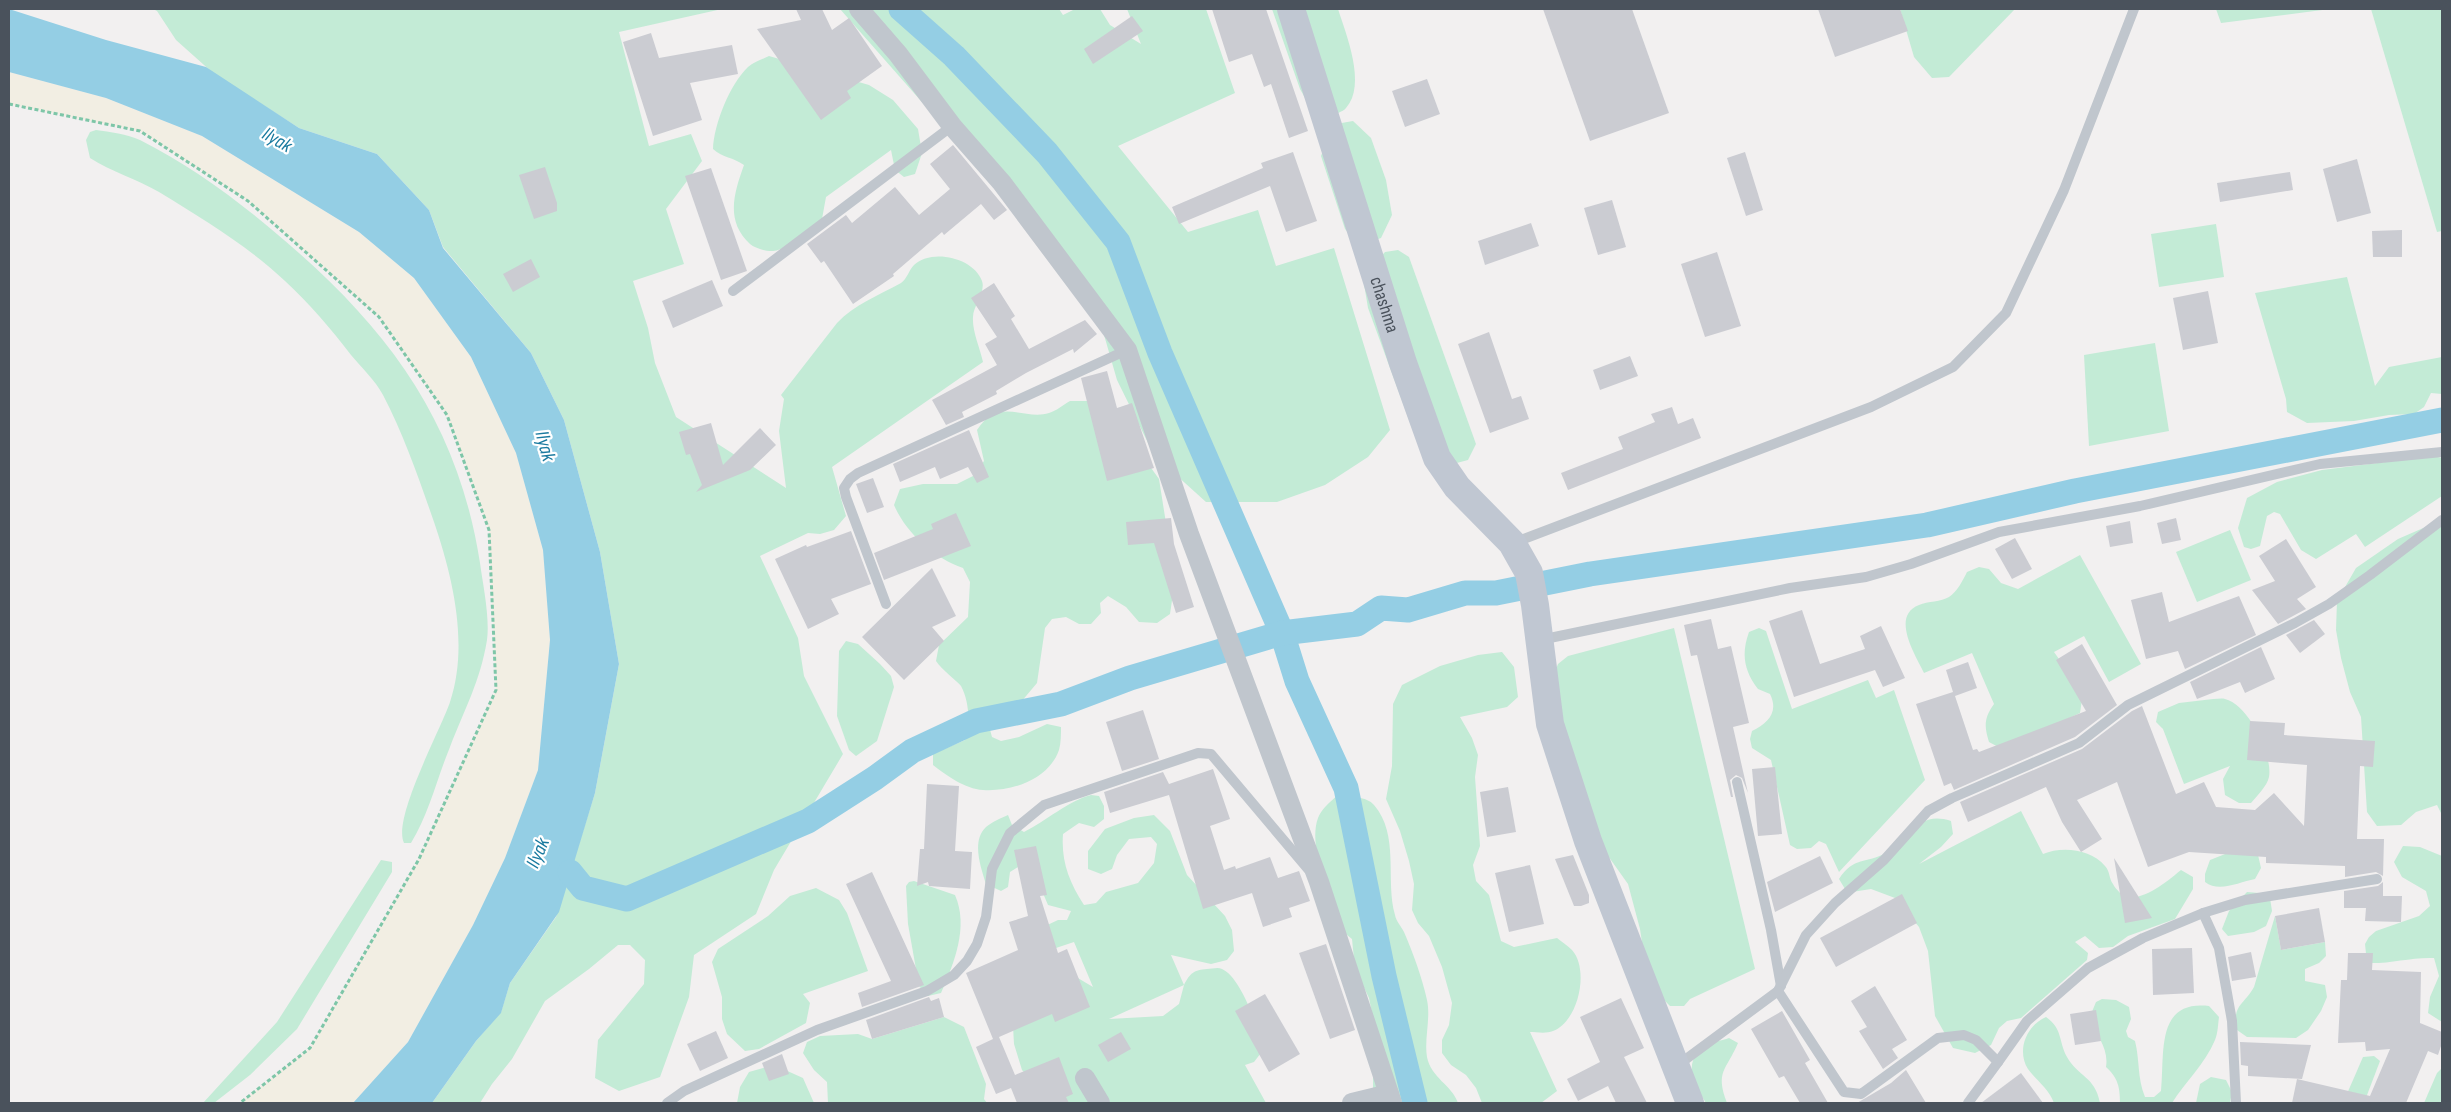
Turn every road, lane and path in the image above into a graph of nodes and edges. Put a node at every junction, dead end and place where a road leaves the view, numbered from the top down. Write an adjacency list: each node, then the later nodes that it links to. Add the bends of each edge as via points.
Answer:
1 (859, 9): 5 (street, via 898,54)
2 (1291, 9): 10 (street, сhashma, via 1403,363 1437,458 1457,487)
3 (2134, 9): 10 (lane, via 2064,190 2006,313 1953,366 1871,407)
4 (9, 104): 22 (path, via 140,131 256,208 379,317 447,415 489,530 496,690 418,860 310,1048)
5 (952, 126): 6 (lane); 7 (street, via 1002,183)
6 (733, 291)
7 (1127, 350): 11 (lane, via 858,473 850,480 844,488 846,497); 15 (street, via 1189,534)
8 (2442, 452): 12 (lane, via 2320,464 2140,506 1999,532 1866,577 1790,588)
9 (2442, 520): 17 (lane, via 2329,604 2128,705 2079,743 1928,811 1884,860 1806,935)
10 (1512, 543): 12 (street, сhashma, via 1529,573)
11 (886, 604)
12 (1540, 640): 19 (street, сhashma, via 1550,724 1588,841)
13 (1737, 782): 17 (lane, via 1771,930)
14 (2377, 880): 16 (lane, via 2245,900)
15 (1319, 882): 21 (street); 23 (lane, via 1211,754 1198,753 1044,805 1010,833 992,869 986,917 978,944 954,975 927,991 817,1030 684,1091)
16 (2204, 913): 18 (lane, via 2143,938 2088,968 2027,1021); 28 (lane, via 2219,948 2232,1021)
17 (1780, 988): 18 (lane, via 1844,1092 1861,1094 1938,1038 1964,1035 1976,1040); 19 (lane)
18 (1998, 1062): 27 (lane)
19 (1675, 1067): 26 (street, сhashma)
20 (1085, 1078): 24 (street)
21 (1390, 1099): 25 (street)
22 (240, 1103)
23 (667, 1103)
24 (1100, 1103)
25 (1352, 1103)
26 (1690, 1103)
27 (1968, 1103)
28 (2236, 1103)

